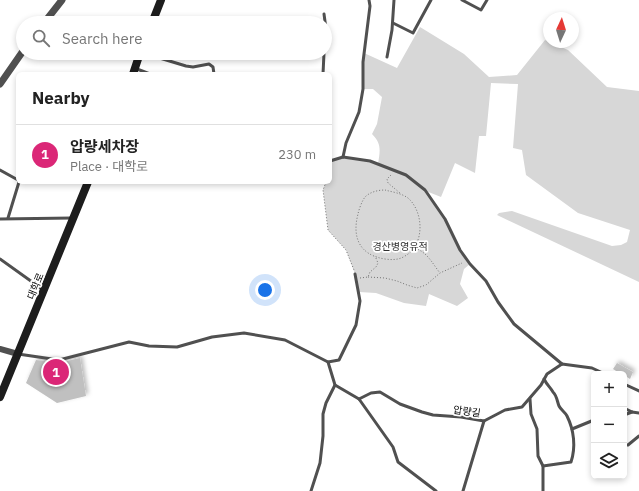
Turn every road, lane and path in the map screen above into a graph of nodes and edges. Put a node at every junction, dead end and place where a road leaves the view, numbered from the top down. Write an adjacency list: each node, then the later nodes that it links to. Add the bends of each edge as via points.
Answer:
1 (62, 0): 8 (street)
2 (161, 0): 9 (main road)
3 (369, 0): 20 (lane, via 363,88 359,112)
4 (394, 0): 10 (lane)
5 (431, 0): 10 (lane, via 413,33)
6 (462, 0): 7 (lane, via 481,10)
7 (487, 0)
8 (49, 16)
9 (155, 16)
10 (393, 23): 11 (lane)
11 (388, 57)
12 (16, 60): 19 (street)
13 (139, 60): 16 (main road)
14 (166, 60): 17 (lane, via 193,67 209,64)
15 (324, 60): 18 (lane)
16 (134, 71)
17 (214, 72)
18 (323, 72)
19 (0, 84)
20 (343, 157): 21 (lane); 23 (lane, via 370,161)
21 (332, 160)
22 (0, 170): 24 (lane)
23 (394, 171): 28 (path, via 387,180); 35 (lane, via 406,175 425,190 445,219)
24 (16, 179)
25 (18, 184): 29 (lane)
26 (87, 184): 30 (main road, 대학로)
27 (325, 184): 37 (path, via 323,190 328,230 346,250)
28 (400, 194): 32 (path, via 408,198 420,217 420,232); 33 (path, via 377,190 365,197 358,211 355,234 361,246)
29 (8, 218): 30 (lane); 31 (lane)
30 (73, 218): 40 (main road, 대학로)
31 (0, 219)
32 (415, 248): 33 (path, via 398,260); 36 (path, via 423,251)
33 (375, 256): 38 (path, via 378,263)
34 (0, 259): 40 (lane)
35 (468, 261): 36 (path); 44 (lane, via 486,281 514,324)
36 (440, 273): 38 (path, via 426,285 417,288 385,278)
37 (355, 274): 39 (lane)
38 (368, 277): 39 (path)
39 (356, 278): 43 (lane, via 360,301 356,325 339,360)
40 (44, 290): 42 (main road, 대학로)
41 (0, 349): 42 (street)
42 (18, 354): 43 (lane, via 59,360 129,342 149,346 177,346 212,337 244,333 285,340); 50 (main road, 대학로)
43 (328, 362): 47 (lane)
44 (562, 364): 45 (lane); 46 (lane, 압량길, via 547,374)
45 (598, 371)
46 (544, 380): 52 (lane, 압량길); 59 (lane, via 556,395)
47 (336, 385): 51 (lane); 63 (lane, via 323,414 324,436 320,463)
48 (627, 385): 49 (lane)
49 (639, 391)
50 (0, 398)
51 (359, 399): 57 (lane, 압량길, via 380,392 404,406 422,412); 64 (lane, via 393,447 398,462)
52 (530, 399): 57 (lane, 압량길, via 522,407 505,410); 62 (lane, via 531,414 537,429 538,456)
53 (627, 410): 54 (lane)
54 (632, 412): 55 (lane); 56 (lane)
55 (639, 413)
56 (627, 414)
57 (484, 421): 65 (lane)
58 (591, 421): 59 (lane)
59 (572, 429): 62 (lane, via 571,462)
60 (639, 436): 61 (lane)
61 (627, 445)
62 (543, 466): 66 (lane)
63 (311, 491)
64 (436, 491)
65 (463, 491)
66 (543, 491)

